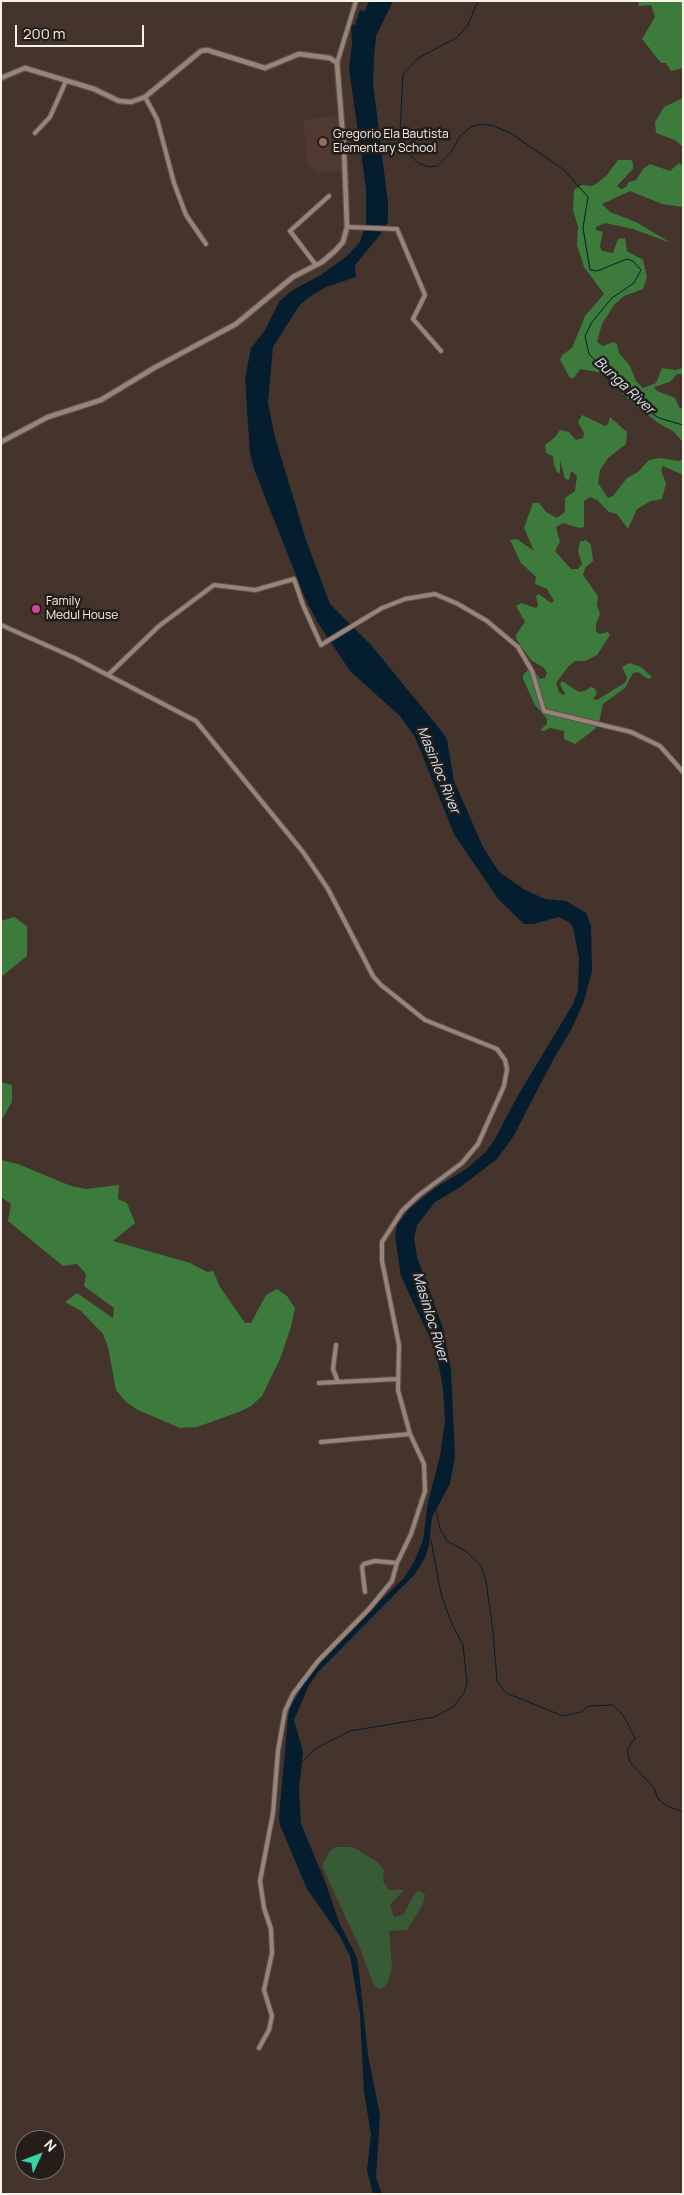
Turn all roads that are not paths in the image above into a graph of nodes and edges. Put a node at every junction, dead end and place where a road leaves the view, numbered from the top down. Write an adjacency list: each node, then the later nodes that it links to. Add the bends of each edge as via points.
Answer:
1 (356, 1): 2 (street)
2 (337, 63): 5 (street, via 330,58 300,54 265,68 207,50 201,51); 8 (street)
3 (1, 78): 4 (street, via 25,68)
4 (66, 81): 5 (street, via 119,101 131,102); 6 (street, via 50,117)
5 (145, 97): 9 (street, via 157,119 186,215)
6 (35, 134)
7 (329, 196): 10 (street, via 290,230)
8 (347, 227): 10 (street, via 344,242); 11 (street, via 397,229 425,295 413,319)
9 (206, 244)
10 (316, 265): 12 (street, via 292,277 236,324 201,344 101,400 48,417)
11 (441, 351)
12 (1, 442)
13 (1, 625): 14 (street)
14 (108, 675): 15 (street, via 160,626 214,586 255,590 294,579 321,645 382,608 405,599 435,594 487,621 518,647 532,671 544,710 631,732 660,746); 17 (street, via 196,721 303,852 328,889 373,976 392,996 425,1020 497,1049 505,1060 504,1086 478,1144 462,1163 402,1212 382,1242 382,1262 399,1345)
15 (683, 772)
16 (336, 1344): 18 (street, via 333,1369)
17 (397, 1379): 18 (street); 20 (street)
18 (338, 1382): 19 (street)
19 (319, 1383)
20 (410, 1434): 21 (street); 22 (street, via 424,1464 425,1491 413,1528)
21 (321, 1442)
22 (396, 1563): 23 (street, via 375,1561 364,1564); 24 (street, via 387,1589 318,1661 293,1694 285,1711 273,1813 260,1881 271,1929 272,1954 264,1990 272,2016)
23 (365, 1592)
24 (259, 2048)

